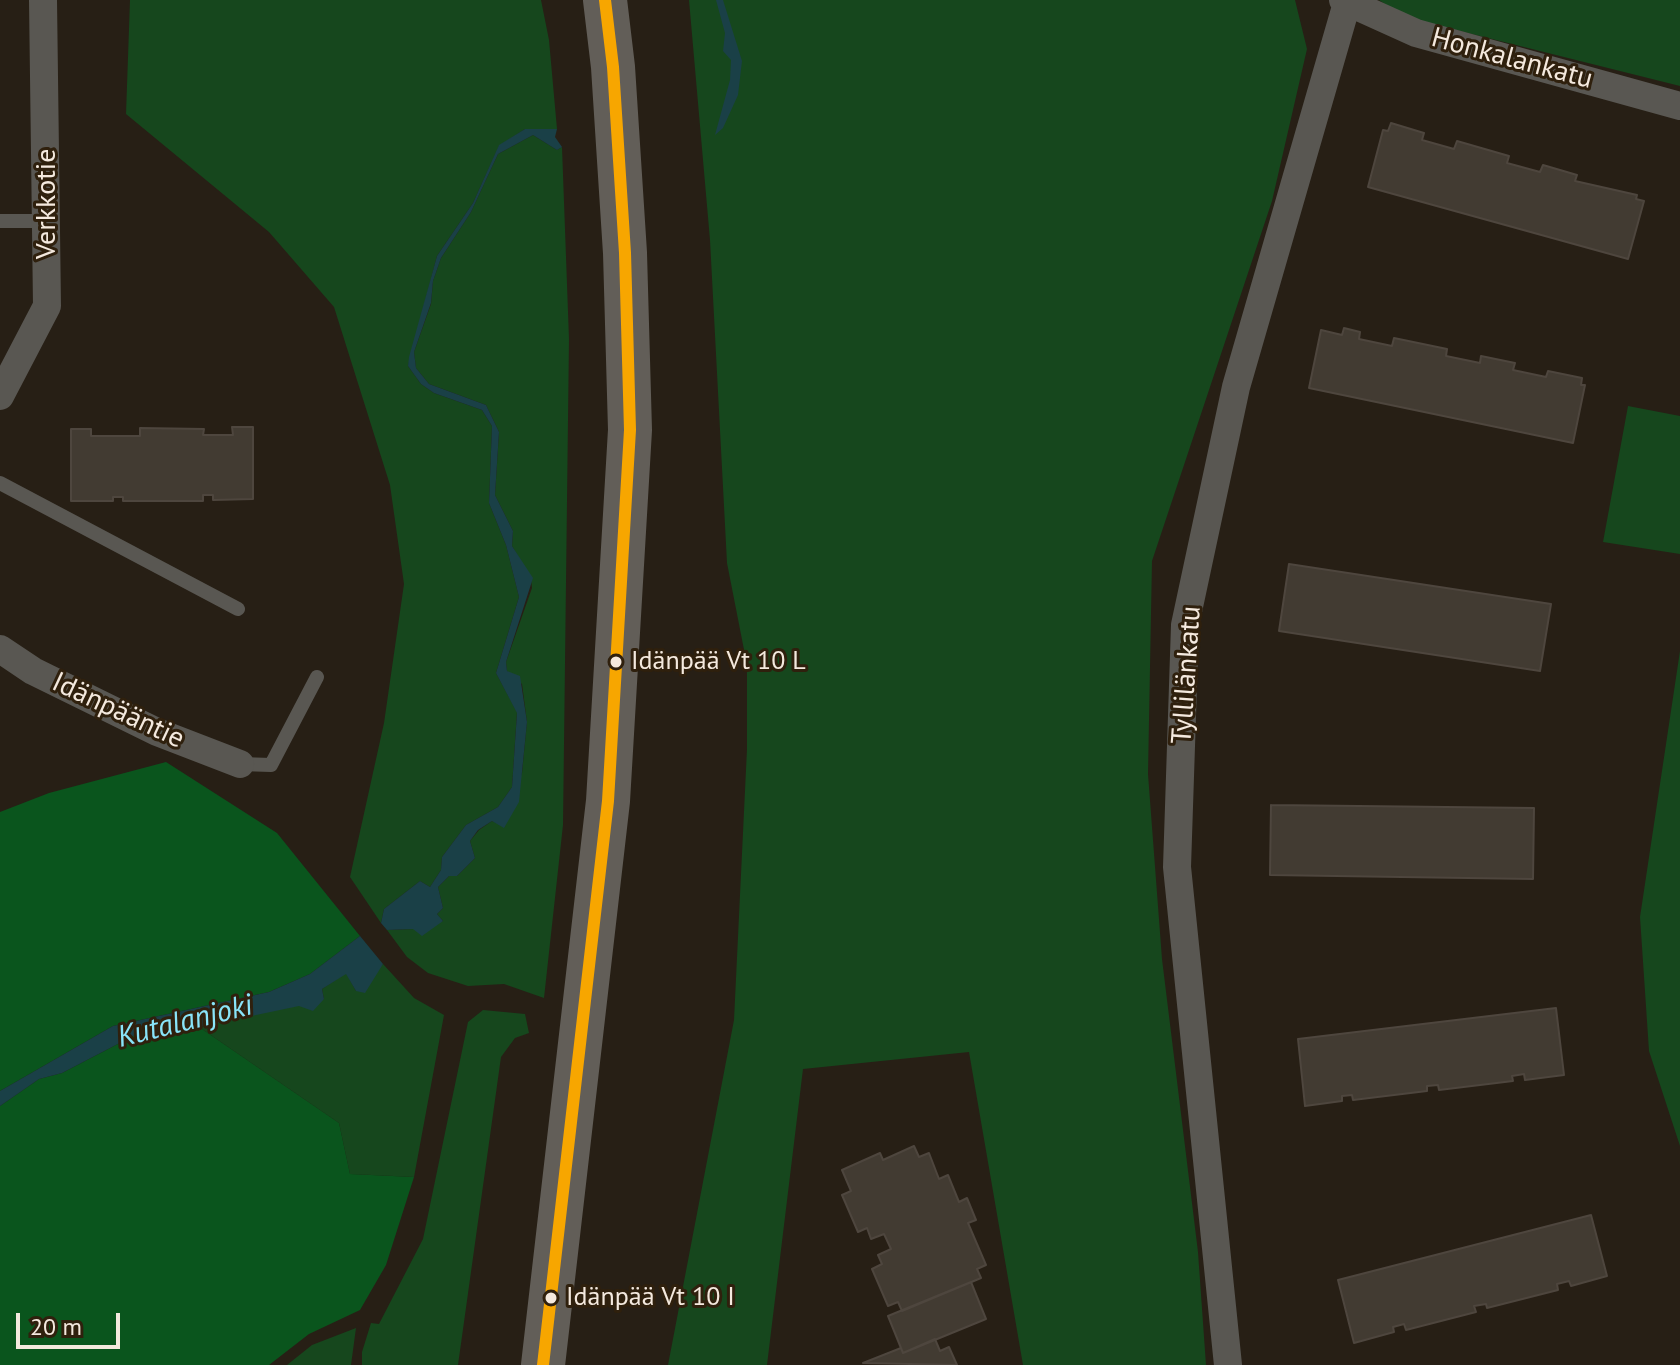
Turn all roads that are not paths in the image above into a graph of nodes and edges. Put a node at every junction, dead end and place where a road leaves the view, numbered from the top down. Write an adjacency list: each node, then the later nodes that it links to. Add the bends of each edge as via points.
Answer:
1 (43, 0): 6 (street, Verkkotie)
2 (605, 0): 13 (highway, via 625,253 630,430 608,801)
3 (1345, 2): 4 (street, Honkalankatu, via 1416,33); 14 (street, Tyllilänkatu, via 1236,387 1185,625 1177,867)
4 (1680, 106)
5 (0, 221): 6 (lane)
6 (47, 221): 7 (street, Verkkotie, via 47,306)
7 (0, 396)
8 (0, 483): 9 (lane)
9 (238, 609)
10 (0, 649): 12 (street, Idänpääntie, via 33,671 157,732)
11 (317, 677): 12 (lane, via 271,765)
12 (240, 764)
13 (543, 1365)
14 (1228, 1365)

